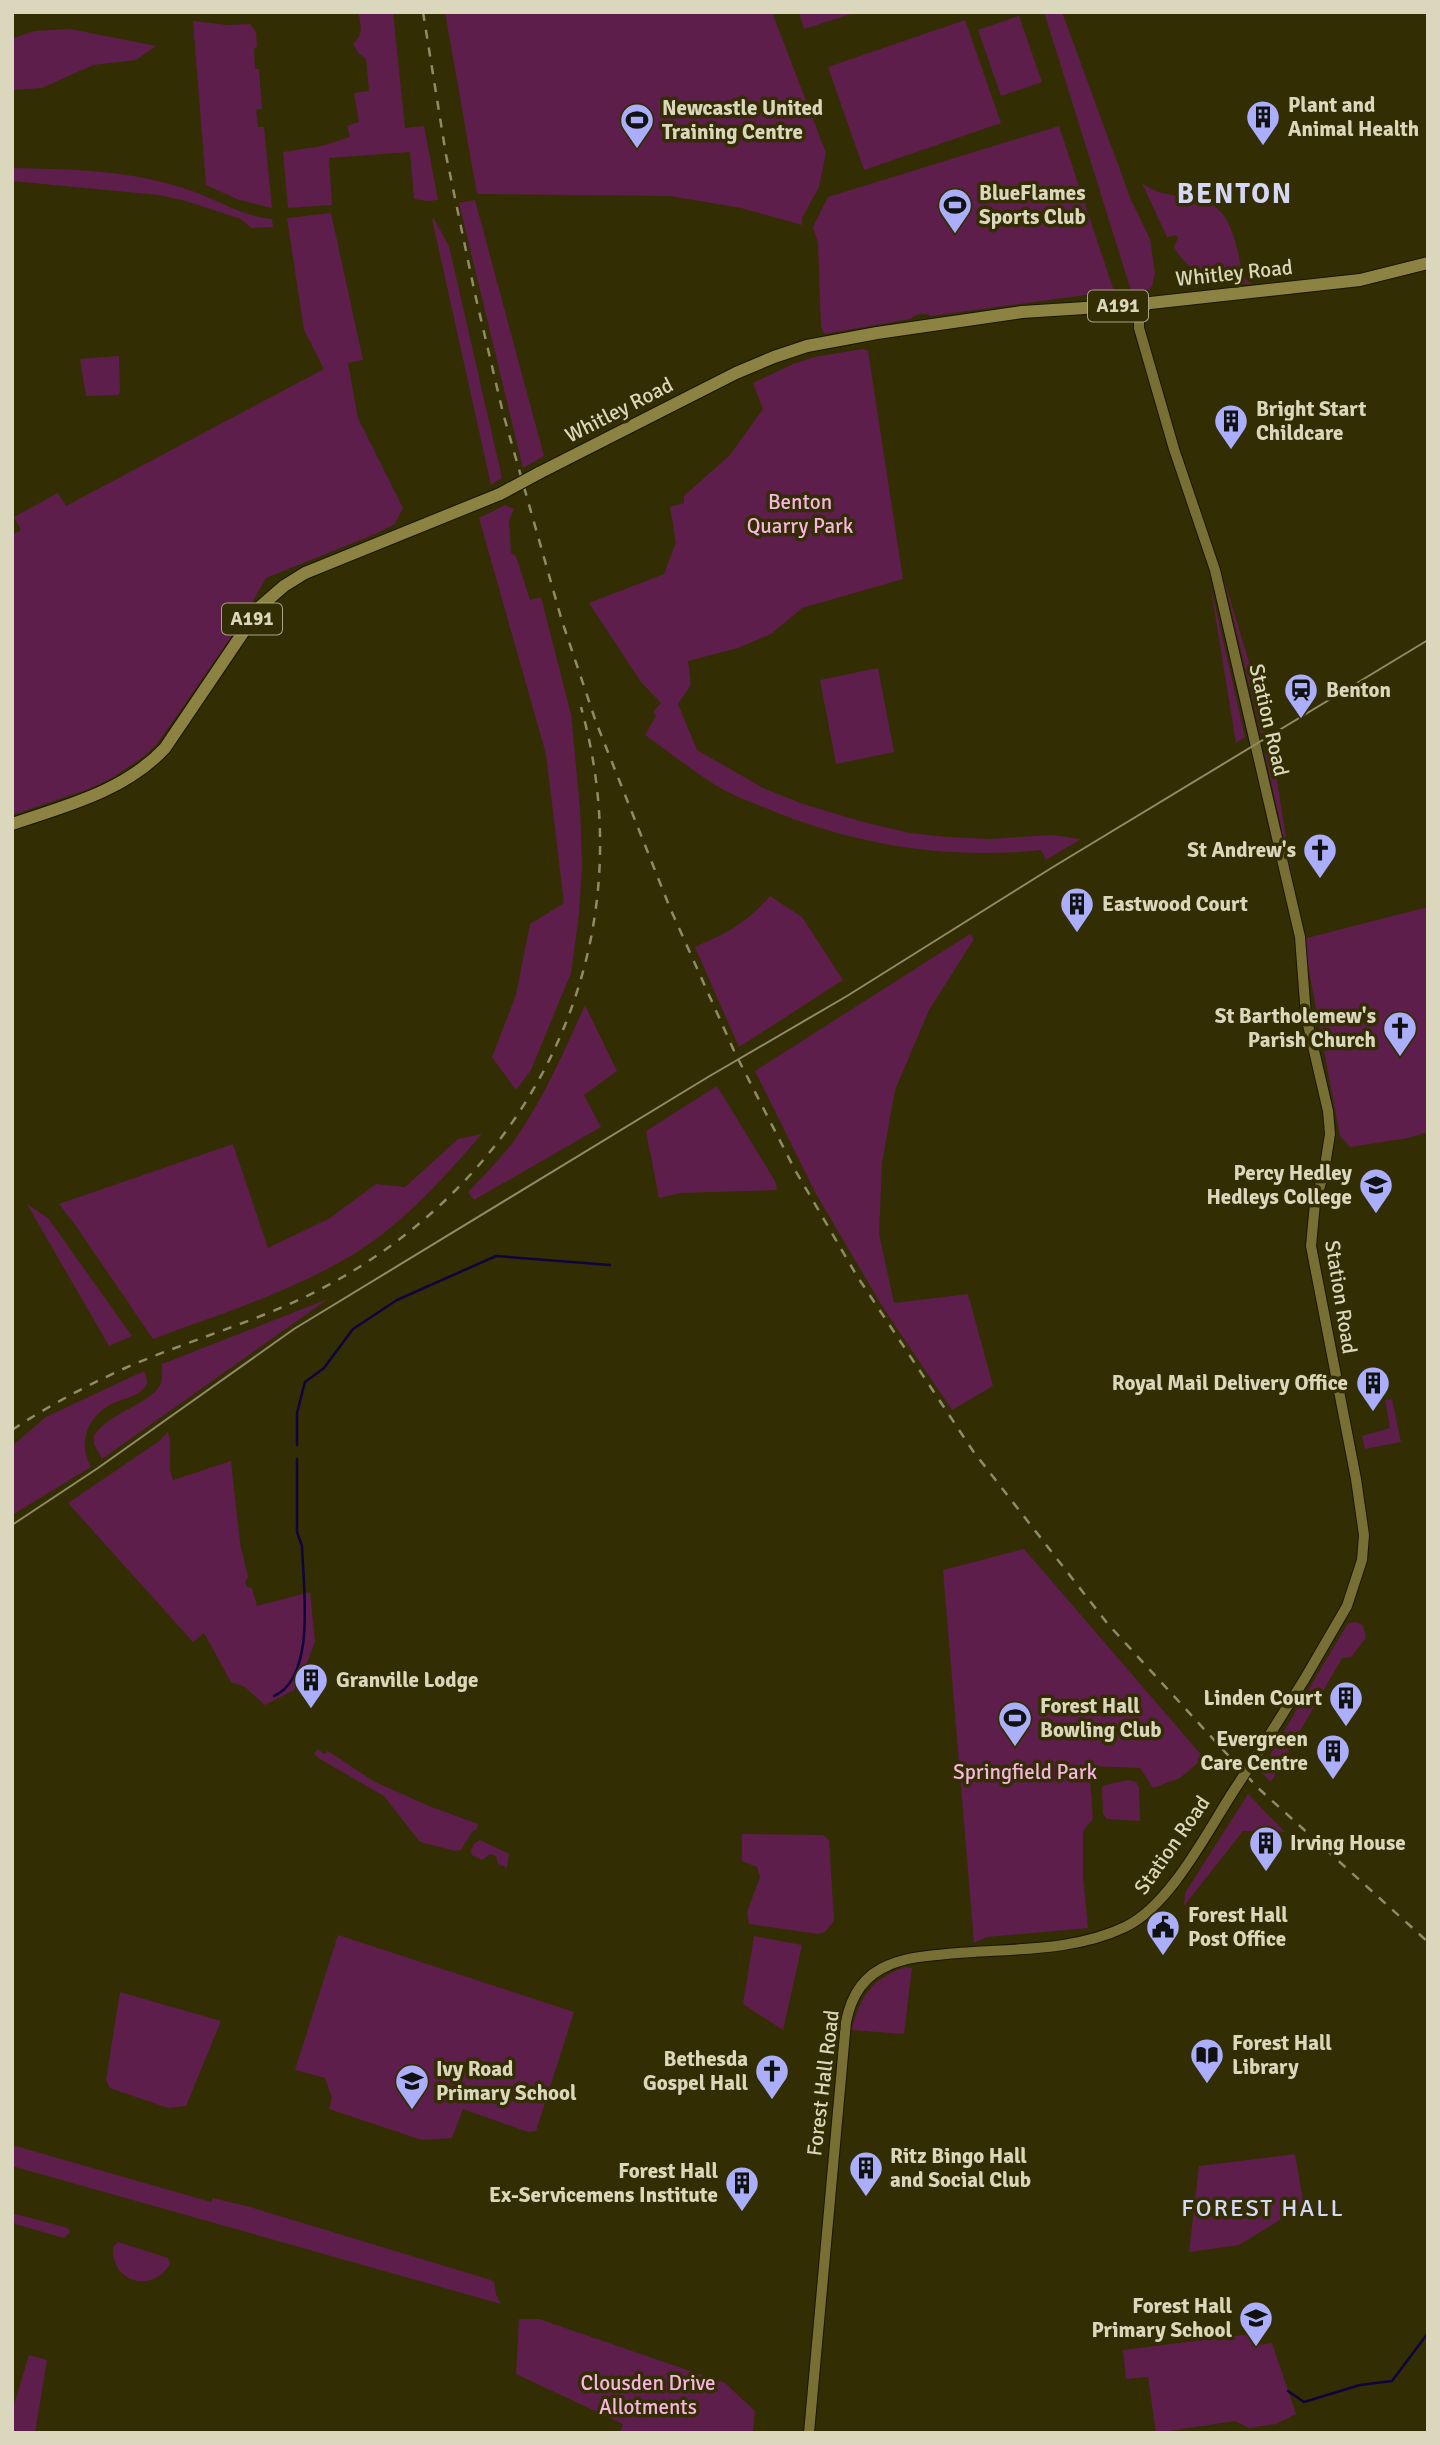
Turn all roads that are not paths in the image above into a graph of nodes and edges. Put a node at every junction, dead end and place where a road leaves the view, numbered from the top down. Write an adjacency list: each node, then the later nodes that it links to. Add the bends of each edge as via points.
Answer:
1 (1428, 263): 2 (main road, Whitley Road / A191, via 1360,280)
2 (1148, 303): 3 (main road, Whitley Road / A191, bridge, via 999,315 877,333 795,350 736,373 500,494 305,573 284,586 261,606 165,748 148,765 99,794); 4 (main road, Station Road, bridge, via 1139,328 1215,570 1300,937 1306,1016 1330,1134 1311,1246 1364,1535 1362,1560 1347,1606 1304,1680 1166,1892)
3 (12, 824)
4 (1136, 1921): 5 (main road, Forest Hall Road, via 1077,1943 906,1959 876,1972 858,1990 846,2022)
5 (808, 2433)

